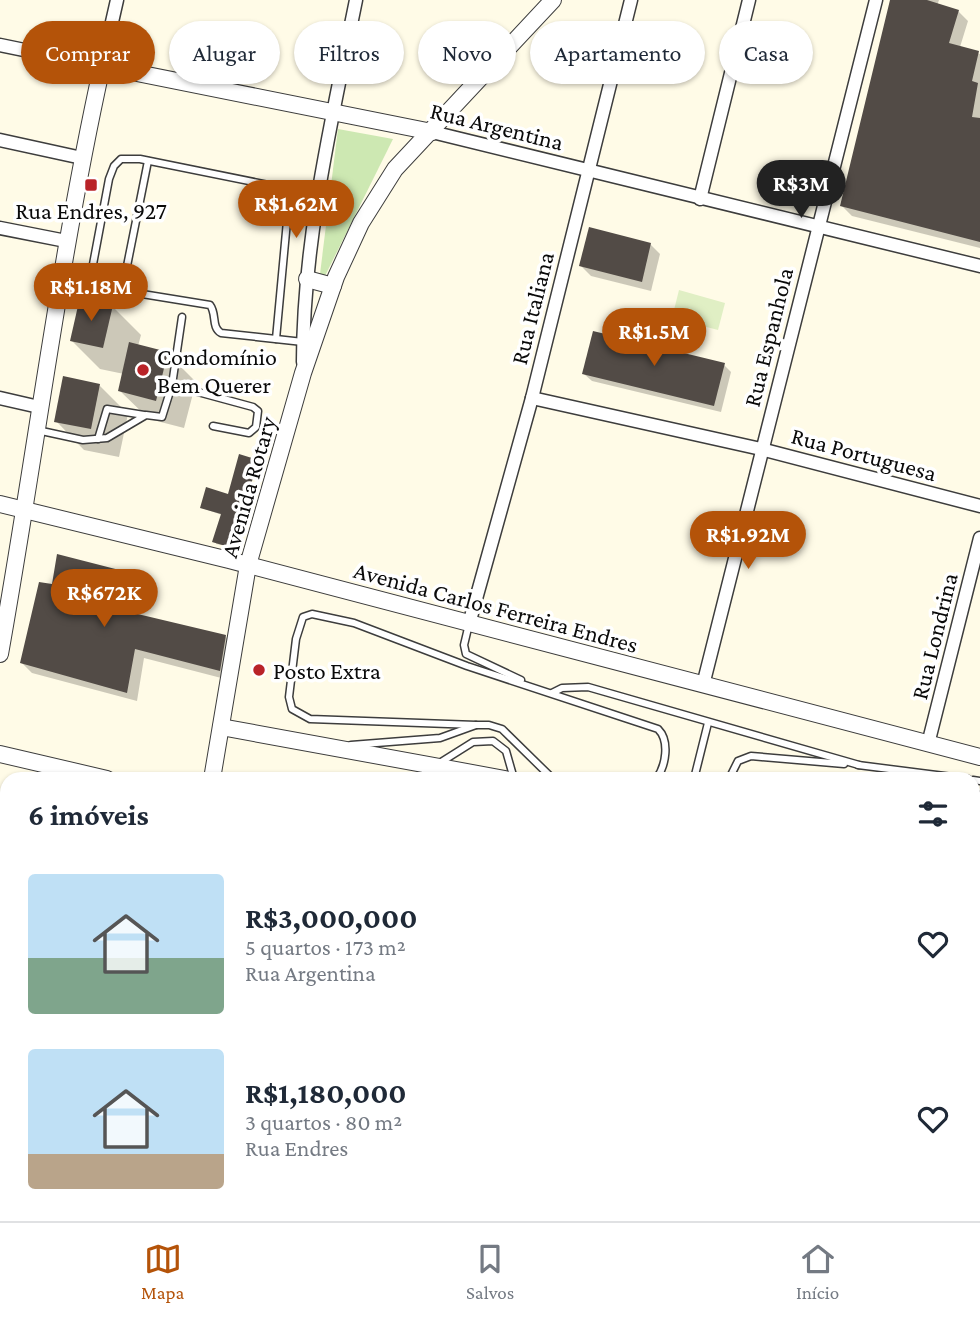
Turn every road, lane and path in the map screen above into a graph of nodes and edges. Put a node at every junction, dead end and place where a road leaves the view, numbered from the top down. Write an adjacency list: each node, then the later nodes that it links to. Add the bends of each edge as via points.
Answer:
1 (117, 0): 7 (street)
2 (356, 0): 12 (street, Avenida Rotary)
3 (553, 0): 13 (street)
4 (631, 0): 17 (street, Rua Italiana)
5 (749, 0): 20 (street)
6 (876, 0): 21 (street, Rua Espanhola)
7 (112, 21)
8 (0, 45): 9 (street, Rua Argentina)
9 (21, 49)
10 (155, 76): 12 (street, Rua Argentina)
11 (98, 84): 15 (street)
12 (334, 111): 13 (street, Rua Argentina); 19 (street, Avenida Rotary)
13 (432, 132): 17 (street, Rua Argentina); 26 (street, via 395,169 377,195)
14 (0, 140): 15 (street)
15 (82, 158): 23 (street)
16 (148, 161): 18 (lane); 27 (lane); 27 (lane, via 121,159 109,179 91,275 99,287)
17 (587, 172): 20 (street, Rua Argentina); 34 (street, Rua Italiana)
18 (290, 190): 19 (lane); 29 (lane)
19 (320, 195): 25 (street, Avenida Rotary)
20 (700, 199): 21 (street, Rua Argentina)
21 (817, 227): 24 (street, Rua Argentina); 40 (street, Rua Espanhola)
22 (0, 228): 23 (street)
23 (66, 241): 35 (street)
24 (980, 266)
25 (307, 279): 26 (street); 30 (street, Avenida Rotary)
26 (333, 286): 31 (street)
27 (122, 290): 29 (lane, via 204,303 214,310 218,331)
28 (182, 317): 32 (lane)
29 (276, 340): 30 (lane)
30 (303, 342): 31 (street, Avenida Rotary)
31 (303, 373): 45 (street, Avenida Rotary)
32 (172, 385): 36 (lane, via 162,417); 37 (lane, via 258,411 256,427 249,433)
33 (0, 398): 35 (street)
34 (532, 398): 40 (street, Rua Portuguesa); 46 (street, Rua Italiana)
35 (39, 407): 38 (street)
36 (146, 415): 39 (lane); 39 (lane, via 107,409)
37 (213, 426)
38 (37, 430): 39 (lane); 43 (street)
39 (98, 439)
40 (761, 449): 42 (street, Rua Portuguesa); 49 (street, Rua Espanhola)
41 (0, 504): 43 (street, Avenida Carlos Ferreira Endres)
42 (980, 506)
43 (26, 510): 45 (street, Avenida Carlos Ferreira Endres); 47 (street)
44 (980, 538): 54 (street, Rua Londrina)
45 (248, 565): 46 (street, Avenida Carlos Ferreira Endres); 53 (street, Avenida Rotary)
46 (469, 624): 48 (lane, via 466,654); 49 (street, Avenida Carlos Ferreira Endres)
47 (0, 654)
48 (525, 683): 50 (lane); 52 (lane, via 354,623 312,614 303,617 292,664 292,709 319,720)
49 (703, 685): 54 (street, Avenida Carlos Ferreira Endres)
50 (552, 693): 51 (lane, via 562,688 587,688); 65 (lane, via 658,729 665,745)
51 (708, 723): 59 (lane); 66 (lane)
52 (476, 725): 55 (lane, via 431,739); 64 (lane, via 502,730)
53 (220, 727): 55 (street); 61 (street, Avenida Rotary)
54 (928, 744): 57 (street, Avenida Carlos Ferreira Endres)
55 (330, 746): 58 (street)
56 (0, 754): 60 (street)
57 (980, 757)
58 (436, 765): 62 (street); 63 (lane, via 473,742 493,741 506,751)
59 (859, 765): 67 (lane, via 751,757 738,761); 68 (lane)
60 (77, 772)
61 (213, 772)
62 (470, 772)
63 (511, 772)
64 (546, 772)
65 (660, 772)
66 (696, 772)
67 (732, 772)
68 (915, 772)

